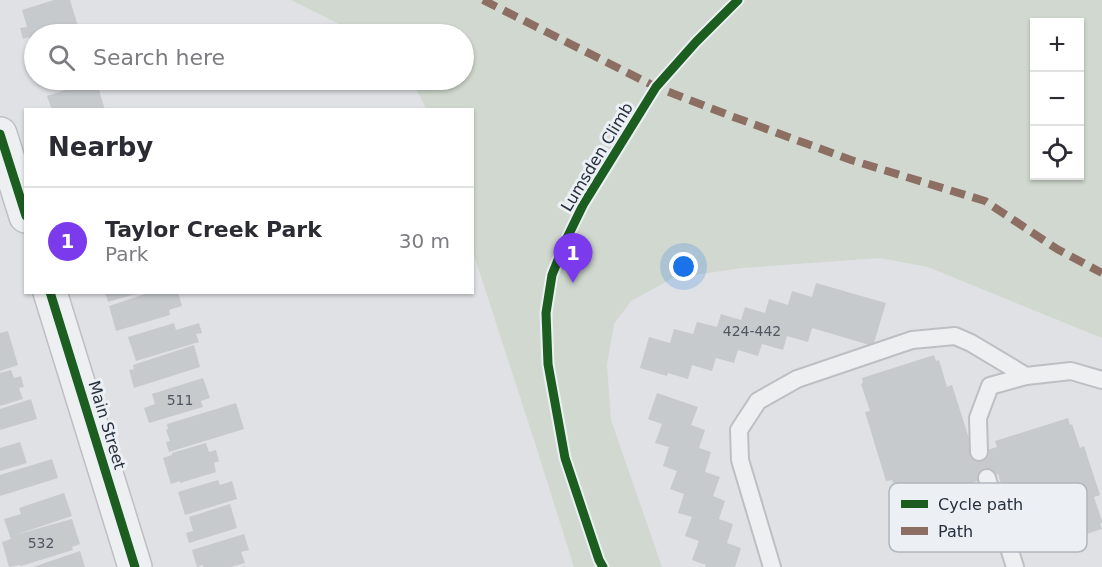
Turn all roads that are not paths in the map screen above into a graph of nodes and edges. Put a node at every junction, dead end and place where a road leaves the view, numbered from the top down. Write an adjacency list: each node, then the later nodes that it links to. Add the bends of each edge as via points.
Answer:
1 (0, 134): 2 (street)
2 (24, 210)
3 (51, 294): 10 (street, Main Street)
4 (1026, 376): 5 (lane, via 1071,371); 6 (lane, via 990,386 978,418); 11 (lane, via 955,336 912,340 797,379 759,401 738,430 740,460)
5 (1102, 380)
6 (979, 452)
7 (987, 478): 8 (lane)
8 (989, 483)
9 (1010, 552): 12 (lane)
10 (135, 567)
11 (772, 567)
12 (1015, 567)

